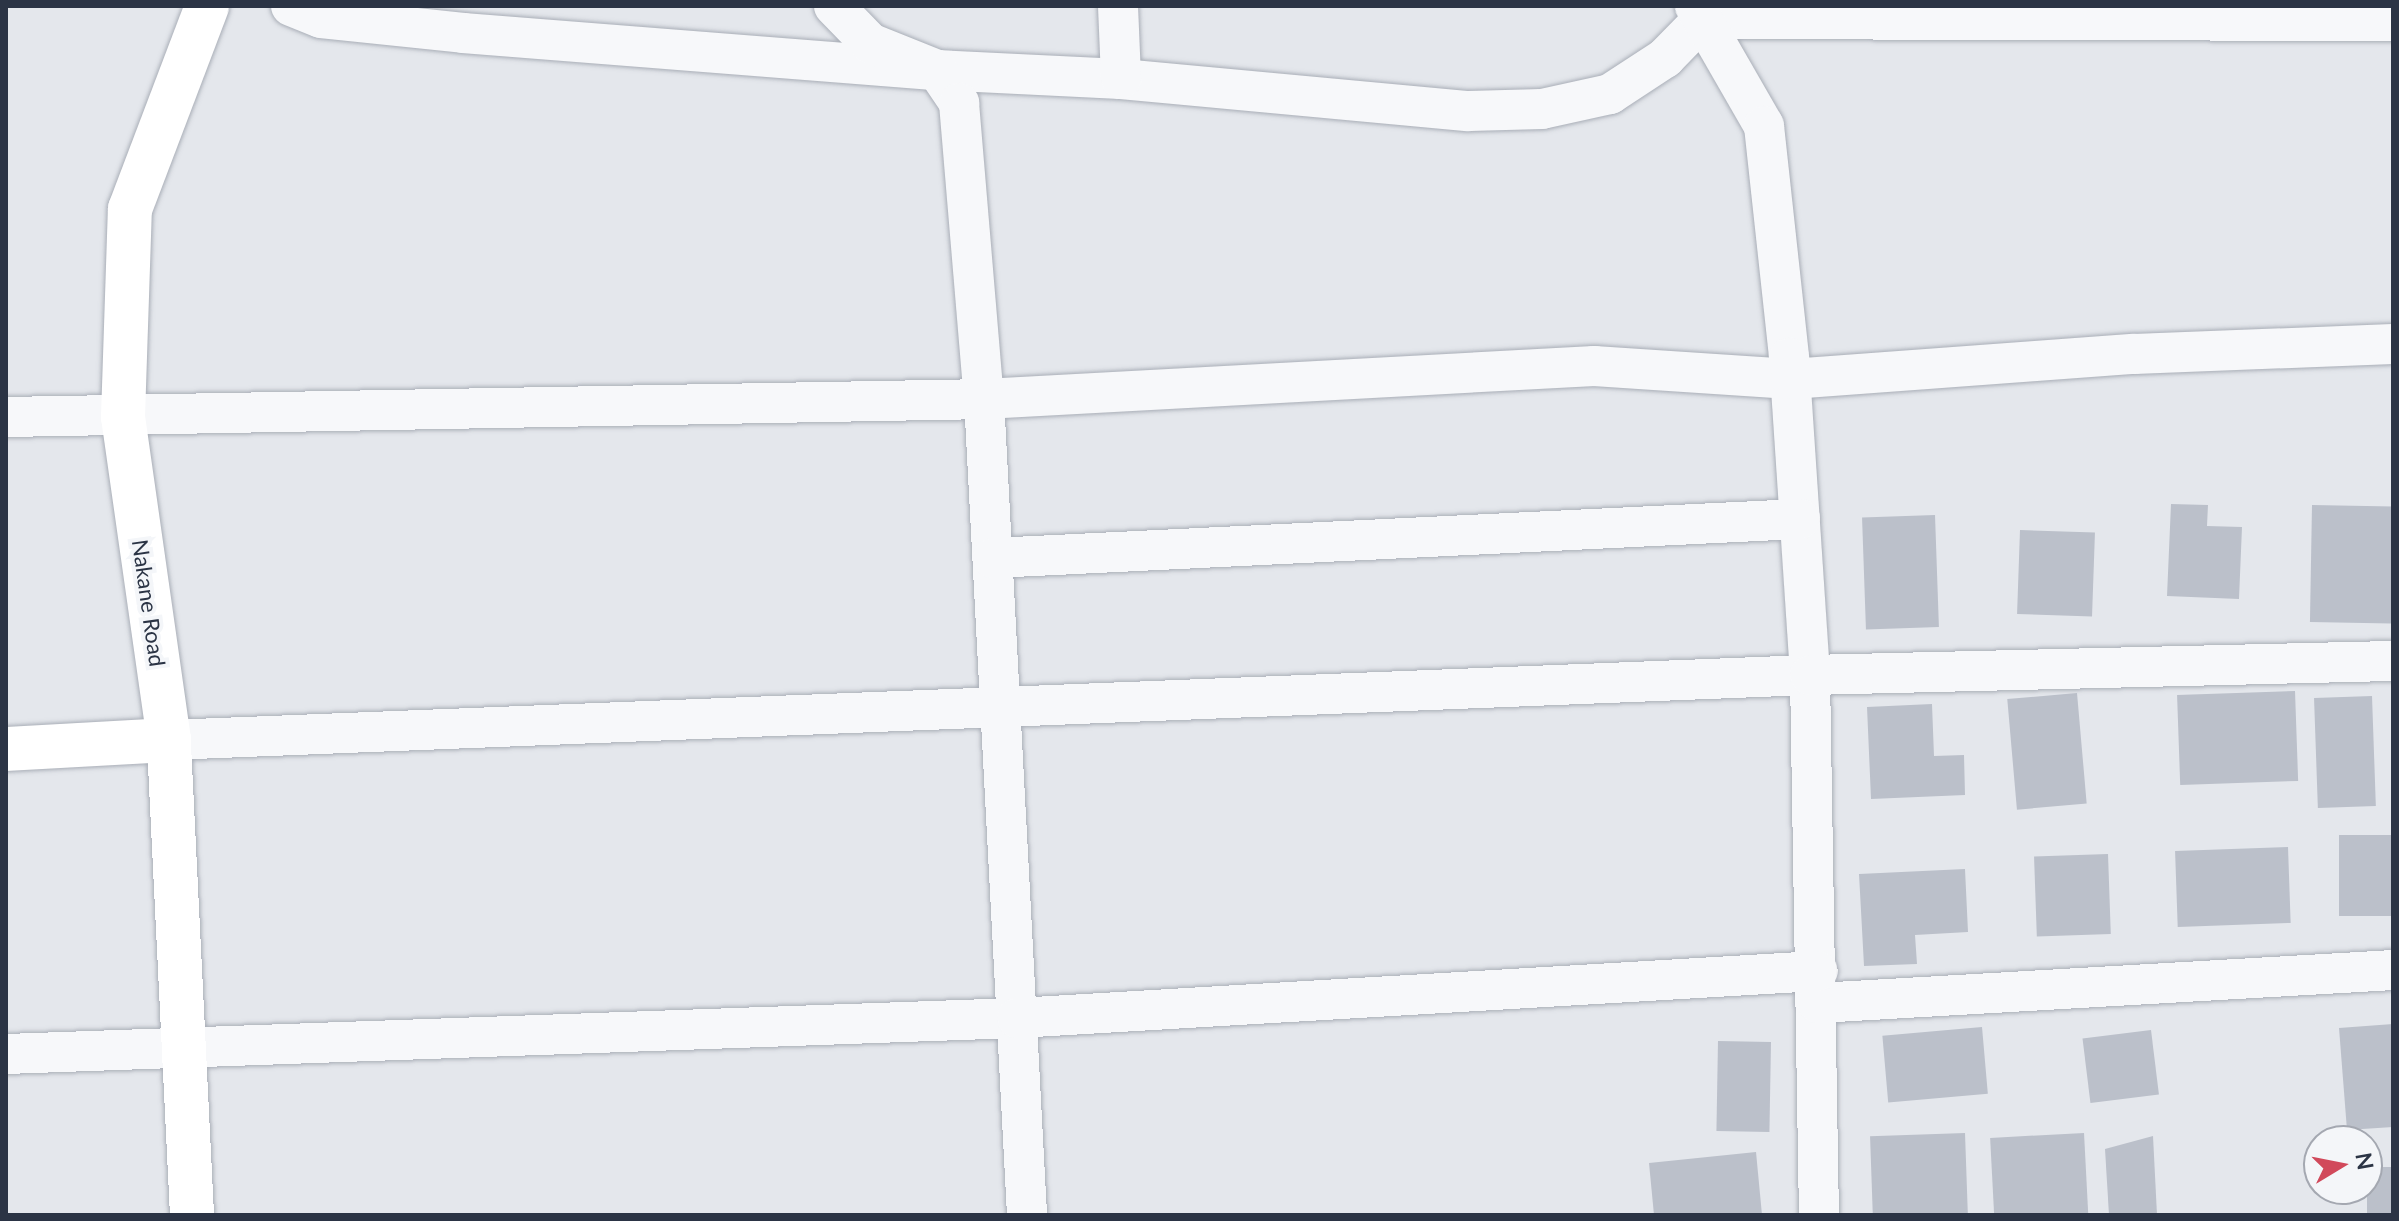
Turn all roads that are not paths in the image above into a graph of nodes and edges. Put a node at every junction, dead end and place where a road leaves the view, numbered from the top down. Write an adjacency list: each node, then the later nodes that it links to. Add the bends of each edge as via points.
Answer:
1 (207, 6): 13 (street, Nakane Road, via 130,209)
2 (291, 6): 7 (street, via 321,18 463,33)
3 (834, 6): 7 (street, via 870,43)
4 (1118, 6): 8 (street)
5 (1699, 13): 6 (street); 8 (street, via 1665,58 1610,94 1542,109 1469,111); 10 (street, via 1764,126)
6 (2393, 21)
7 (937, 70): 8 (street); 11 (street, via 959,103)
8 (1121, 79)
9 (2393, 344): 10 (street, via 2134,354)
10 (1791, 379): 11 (street, via 1594,366); 14 (street)
11 (984, 399): 13 (street); 15 (street)
12 (6, 417): 13 (street)
13 (123, 417): 19 (street, Nakane Road)
14 (1800, 519): 15 (street); 17 (street)
15 (993, 558): 18 (street)
16 (2393, 661): 17 (street)
17 (1810, 675): 18 (street); 22 (street)
18 (1001, 711): 19 (street); 23 (street)
19 (169, 740): 20 (street); 24 (street, Nakane Road)
20 (6, 749)
21 (2393, 970): 22 (street)
22 (1818, 987): 23 (street); 28 (street)
23 (1017, 1018): 24 (street); 27 (street)
24 (184, 1047): 25 (street); 26 (street, Nakane Road)
25 (6, 1054)
26 (192, 1215)
27 (1027, 1215)
28 (1819, 1215)

